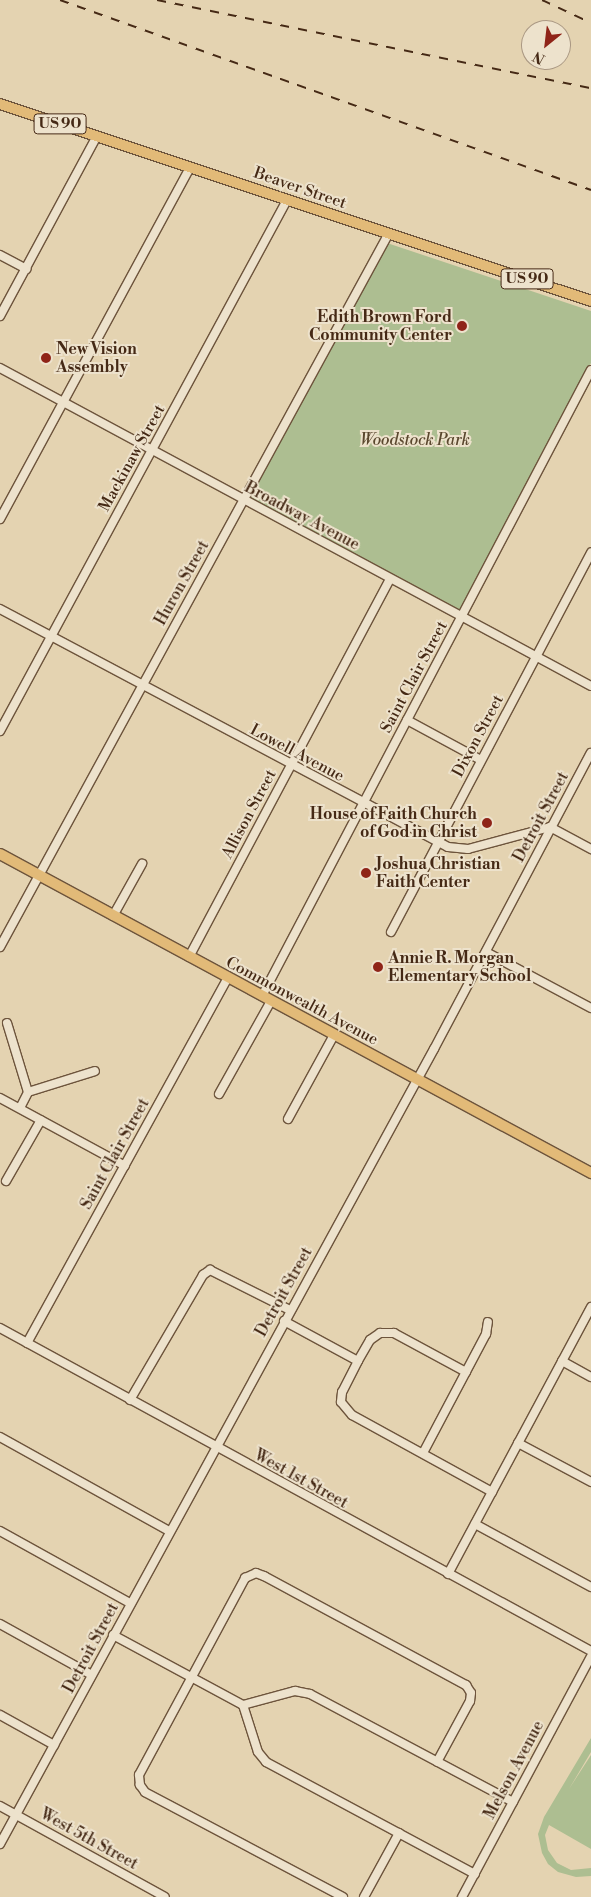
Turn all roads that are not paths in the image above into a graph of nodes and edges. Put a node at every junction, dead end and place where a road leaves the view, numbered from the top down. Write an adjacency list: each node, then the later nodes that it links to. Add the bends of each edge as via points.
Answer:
1 (0, 104): 2 (main road, Beaver Street / US 90)
2 (97, 136): 3 (main road, Beaver Street / US 90); 7 (street)
3 (190, 167): 4 (main road, Beaver Street / US 90); 12 (street)
4 (287, 200): 5 (main road, Beaver Street / US 90); 13 (street, Mackinaw Street)
5 (389, 233): 8 (main road, Beaver Street / US 90); 14 (street, Huron Street)
6 (0, 255): 7 (street)
7 (26, 269): 9 (street)
8 (591, 300)
9 (0, 316)
10 (0, 368): 12 (street, Broadway Avenue)
11 (591, 370): 19 (street, Saint Clair Street)
12 (64, 402): 13 (street, Broadway Avenue); 15 (street)
13 (152, 450): 14 (street, Broadway Avenue); 20 (street, Mackinaw Street)
14 (243, 500): 17 (street, Broadway Avenue); 22 (street, Huron Street)
15 (0, 519)
16 (591, 553): 21 (street, Dixon Street)
17 (390, 579): 19 (street, Broadway Avenue); 28 (street, Allison Street)
18 (0, 609): 20 (street, Lowell Avenue)
19 (462, 617): 21 (street, Broadway Avenue); 24 (street, Saint Clair Street)
20 (51, 636): 22 (street, Lowell Avenue); 25 (street, Mackinaw Street)
21 (537, 656): 23 (street, Broadway Avenue); 27 (street, Dixon Street)
22 (142, 686): 28 (street, Lowell Avenue); 36 (street, Huron Street)
23 (591, 686)
24 (407, 720): 27 (street); 30 (street, Saint Clair Street)
25 (0, 731)
26 (591, 753): 29 (street, Detroit Street)
27 (481, 760): 32 (street, Dixon Street)
28 (290, 765): 30 (street, Lowell Avenue); 41 (street, Allison Street)
29 (588, 766): 31 (street, Detroit Street)
30 (364, 804): 32 (street, Lowell Avenue); 43 (street, Saint Clair Street)
31 (550, 827): 32 (street, Lowell Avenue, via 468,849); 33 (street); 40 (street, Detroit Street)
32 (439, 843): 38 (street, Dixon Street)
33 (591, 849)
34 (0, 854): 36 (main road, Commonwealth Avenue)
35 (142, 864): 37 (street)
36 (39, 876): 37 (main road, Commonwealth Avenue); 39 (street, Huron Street)
37 (113, 916): 41 (main road, Commonwealth Avenue)
38 (391, 932)
39 (0, 947)
40 (486, 952): 44 (street); 48 (street, Detroit Street)
41 (189, 957): 42 (main road, Commonwealth Avenue)
42 (228, 978): 43 (main road, Commonwealth Avenue); 55 (street, Saint Clair Street)
43 (267, 999): 46 (main road, Commonwealth Avenue); 50 (street, Saint Clair Street)
44 (591, 1008)
45 (7, 1023): 49 (street)
46 (334, 1035): 48 (main road, Commonwealth Avenue); 53 (street)
47 (94, 1071): 49 (street)
48 (416, 1079): 56 (main road, Commonwealth Avenue); 59 (street, Detroit Street)
49 (28, 1092): 52 (street)
50 (219, 1094)
51 (0, 1098): 52 (street)
52 (20, 1108): 54 (street)
53 (288, 1119)
54 (41, 1120): 55 (street); 57 (street)
55 (124, 1166): 63 (street, Saint Clair Street)
56 (591, 1173)
57 (6, 1181)
58 (591, 1307): 65 (street)
59 (290, 1310): 60 (street, Detroit Street); 68 (street, via 210,1270 203,1275)
60 (284, 1321): 64 (street); 71 (street, Detroit Street)
61 (488, 1322): 66 (street, via 486,1334)
62 (1, 1331): 63 (street, West 1st Street)
63 (27, 1343): 68 (street, West 1st Street)
64 (358, 1361): 66 (street, via 370,1340 380,1333 394,1333); 72 (street, via 342,1392 343,1407)
65 (562, 1361): 67 (street); 70 (street)
66 (466, 1372): 72 (street)
67 (591, 1377)
68 (130, 1400): 71 (street, West 1st Street)
69 (0, 1437): 77 (street)
70 (518, 1443): 73 (street); 74 (street)
71 (215, 1448): 77 (street, Detroit Street); 78 (street, West 1st Street)
72 (422, 1453): 74 (street)
73 (591, 1482)
74 (492, 1492): 75 (street)
75 (475, 1524): 78 (street); 79 (street)
76 (0, 1531): 80 (street)
77 (169, 1531): 80 (street, Detroit Street)
78 (448, 1574): 83 (street, West 1st Street)
79 (591, 1587)
80 (130, 1603): 82 (street, Detroit Street)
81 (0, 1624): 85 (street)
82 (113, 1635): 85 (street, Detroit Street); 86 (street)
83 (591, 1651)
84 (591, 1656): 91 (street, Melson Avenue)
85 (92, 1674): 89 (street, Detroit Street)
86 (192, 1676): 87 (street); 90 (street, via 241,1583 249,1575 264,1576 466,1685 471,1693 470,1701); 98 (street, via 139,1775 140,1785 146,1792)
87 (243, 1705): 90 (street, via 294,1691 302,1692); 94 (street, via 261,1758)
88 (0, 1715): 89 (street)
89 (54, 1745): 93 (street, Detroit Street)
90 (437, 1762): 91 (street)
91 (513, 1802): 96 (street, Melson Avenue)
92 (0, 1806): 93 (street, West 5th Street)
93 (16, 1814): 95 (street, Detroit Street); 97 (street, West 5th Street)
94 (399, 1833): 96 (street); 99 (street)
95 (0, 1844)
96 (474, 1874): 100 (street, Melson Avenue)
97 (165, 1897)
98 (343, 1897)
99 (364, 1897)
100 (462, 1897)

